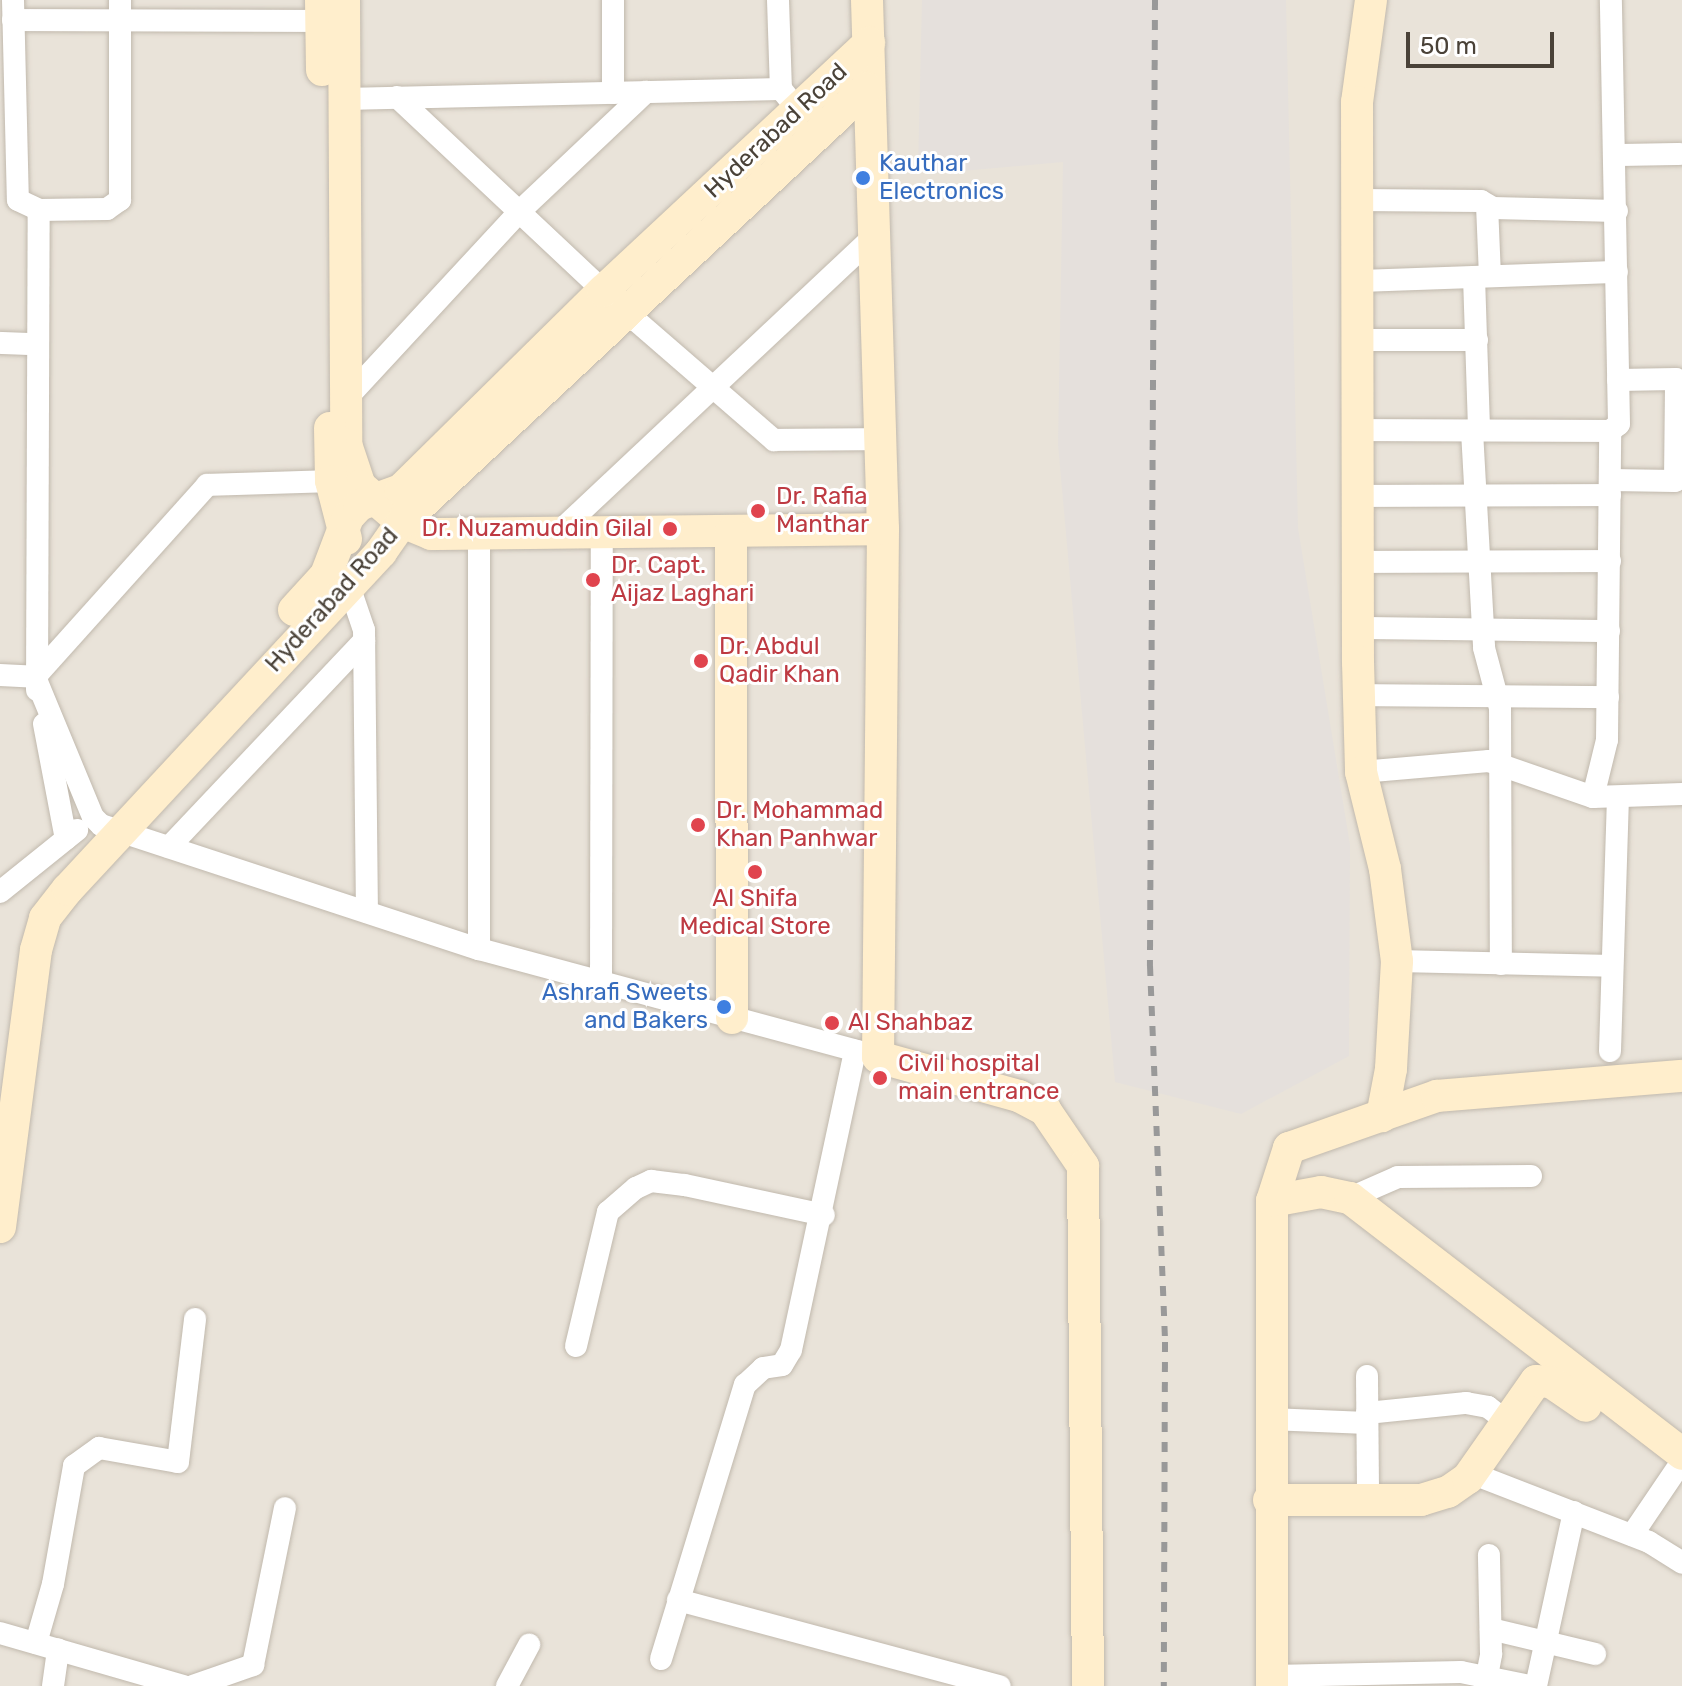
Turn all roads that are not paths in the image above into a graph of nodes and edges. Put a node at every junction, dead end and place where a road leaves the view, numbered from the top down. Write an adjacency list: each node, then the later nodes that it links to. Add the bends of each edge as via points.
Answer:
1 (613, 0): 12 (street)
2 (778, 0): 15 (street)
3 (867, 0): 9 (main road)
4 (1371, 0): 18 (main road, via 1357,102)
5 (1611, 0): 17 (street)
6 (329, 7): 8 (street); 14 (main road); 40 (main road)
7 (13, 10): 8 (street); 20 (street, via 18,200)
8 (120, 10): 20 (street, via 120,200 107,209)
9 (869, 43): 10 (main road); 15 (main road, Hyderabad Road)
10 (867, 88): 23 (main road); 27 (main road, Hyderabad Road)
11 (646, 92): 12 (street); 15 (street); 22 (street)
12 (613, 93): 13 (street)
13 (397, 97): 14 (street); 22 (street)
14 (344, 99): 34 (main road)
15 (790, 100): 27 (main road, Hyderabad Road)
16 (1680, 154): 17 (street)
17 (1617, 155): 21 (street)
18 (1357, 200): 19 (street); 26 (main road)
19 (1487, 205): 21 (street); 25 (street)
20 (39, 210): 31 (street)
21 (1617, 211): 24 (street)
22 (519, 212): 27 (street); 34 (street)
23 (875, 235): 33 (street); 38 (main road)
24 (1617, 272): 25 (street); 32 (street)
25 (1482, 276): 26 (street); 29 (street)
26 (1357, 281): 28 (main road)
27 (614, 301): 33 (street); 44 (main road, Hyderabad Road, via 401,490); 45 (main road, Hyderabad Road)
28 (1357, 340): 29 (street); 35 (main road)
29 (1477, 340): 36 (street)
30 (0, 343): 31 (street)
31 (38, 344): 62 (street)
32 (1618, 380): 37 (street, via 1619,424); 39 (street, via 1676,379)
33 (712, 386): 38 (street, via 774,440); 49 (street)
34 (346, 399): 44 (main road, via 346,444 360,486)
35 (1357, 430): 36 (street); 42 (main road)
36 (1476, 431): 37 (street); 43 (street)
37 (1610, 431): 41 (street)
38 (883, 439): 46 (main road)
39 (1679, 455): 41 (street, via 1675,481)
40 (331, 481): 47 (main road); 62 (street, via 207,485)
41 (1610, 488): 43 (street); 54 (street)
42 (1358, 496): 43 (street); 55 (main road)
43 (1476, 496): 53 (street)
44 (375, 500): 45 (main road); 47 (main road, Hyderabad Road, via 359,505)
45 (402, 522): 50 (main road, via 431,534); 52 (main road, Hyderabad Road)
46 (883, 529): 51 (main road); 83 (main road)
47 (343, 531): 52 (main road, via 361,555); 71 (main road, Hyderabad Road, via 326,575)
48 (602, 531): 49 (main road); 51 (main road); 80 (street)
49 (559, 532): 50 (main road)
50 (479, 533): 76 (street)
51 (731, 533): 81 (main road)
52 (374, 556): 56 (main road, Hyderabad Road)
53 (1478, 561): 54 (street); 55 (street); 58 (street)
54 (1610, 561): 59 (street)
55 (1358, 562): 57 (main road)
56 (348, 583): 60 (street); 71 (main road, Hyderabad Road)
57 (1358, 628): 58 (street); 63 (main road)
58 (1483, 628): 59 (street); 64 (street)
59 (1609, 631): 65 (street)
60 (364, 641): 73 (street); 75 (street)
61 (0, 675): 62 (street)
62 (35, 677): 71 (street); 72 (street)
63 (1359, 695): 64 (street); 67 (main road)
64 (1497, 695): 65 (street); 66 (street)
65 (1608, 697): 69 (street, via 1607,740)
66 (1500, 764): 67 (street); 69 (street); 78 (street)
67 (1361, 772): 77 (main road, via 1385,869)
68 (1682, 794): 70 (street)
69 (1593, 797): 70 (street)
70 (1618, 798): 79 (street)
71 (105, 825): 72 (street); 73 (street); 85 (main road, Hyderabad Road, via 32,911 21,945); 91 (main road, Hyderabad Road, via 45,918 36,950)
72 (66, 839): 74 (street)
73 (169, 847): 75 (street)
74 (0, 892)
75 (367, 912): 76 (street)
76 (479, 949): 80 (street)
77 (1397, 961): 78 (street); 86 (main road, via 1391,1069)
78 (1501, 964): 79 (street)
79 (1612, 966): 82 (street)
80 (601, 982): 81 (street)
81 (732, 1018): 83 (street)
82 (1610, 1051)
83 (867, 1054): 90 (street); 122 (main road, via 1019,1096 1045,1110 1083,1166)
84 (1682, 1076): 86 (main road, via 1437,1096)
85 (0, 1098)
86 (1382, 1116): 89 (main road, via 1289,1148)
87 (1531, 1176): 88 (street, via 1398,1177)
88 (1350, 1198): 89 (main road, via 1321,1192); 98 (main road)
89 (1272, 1201): 96 (main road)
90 (824, 1215): 93 (street, via 685,1185 651,1181 636,1188 608,1212); 107 (street, via 791,1350 782,1365 763,1368 745,1385)
91 (0, 1227)
92 (195, 1319): 112 (street, via 178,1462 99,1448 74,1466)
93 (576, 1346)
94 (1367, 1376): 95 (street)
95 (1367, 1418): 96 (street); 97 (street, via 1466,1403 1488,1407); 101 (street)
96 (1270, 1419): 100 (main road)
97 (1506, 1421): 98 (main road, via 1536,1381 1551,1382); 99 (main road)
98 (1680, 1466): 104 (street)
99 (1471, 1473): 101 (main road, via 1448,1492 1421,1500); 103 (street)
100 (1269, 1500): 101 (main road); 115 (main road)
101 (1368, 1500)
102 (285, 1508): 119 (street, via 253,1665)
103 (1574, 1512): 104 (street); 110 (street)
104 (1632, 1535): 106 (street)
105 (1489, 1555): 108 (street)
106 (1682, 1563)
107 (678, 1600): 114 (street); 121 (street)
108 (1491, 1629): 110 (street); 116 (street)
109 (0, 1633): 112 (street)
110 (1546, 1638): 113 (street); 124 (street)
111 (529, 1645): 120 (street)
112 (47, 1646): 117 (street); 118 (street)
113 (1595, 1654)
114 (661, 1659)
115 (1272, 1681): 116 (street)
116 (1486, 1681): 123 (street)
117 (53, 1686)
118 (184, 1686)
119 (193, 1686)
120 (507, 1686)
121 (1000, 1686)
122 (1088, 1686)
123 (1529, 1686)
124 (1536, 1686)

